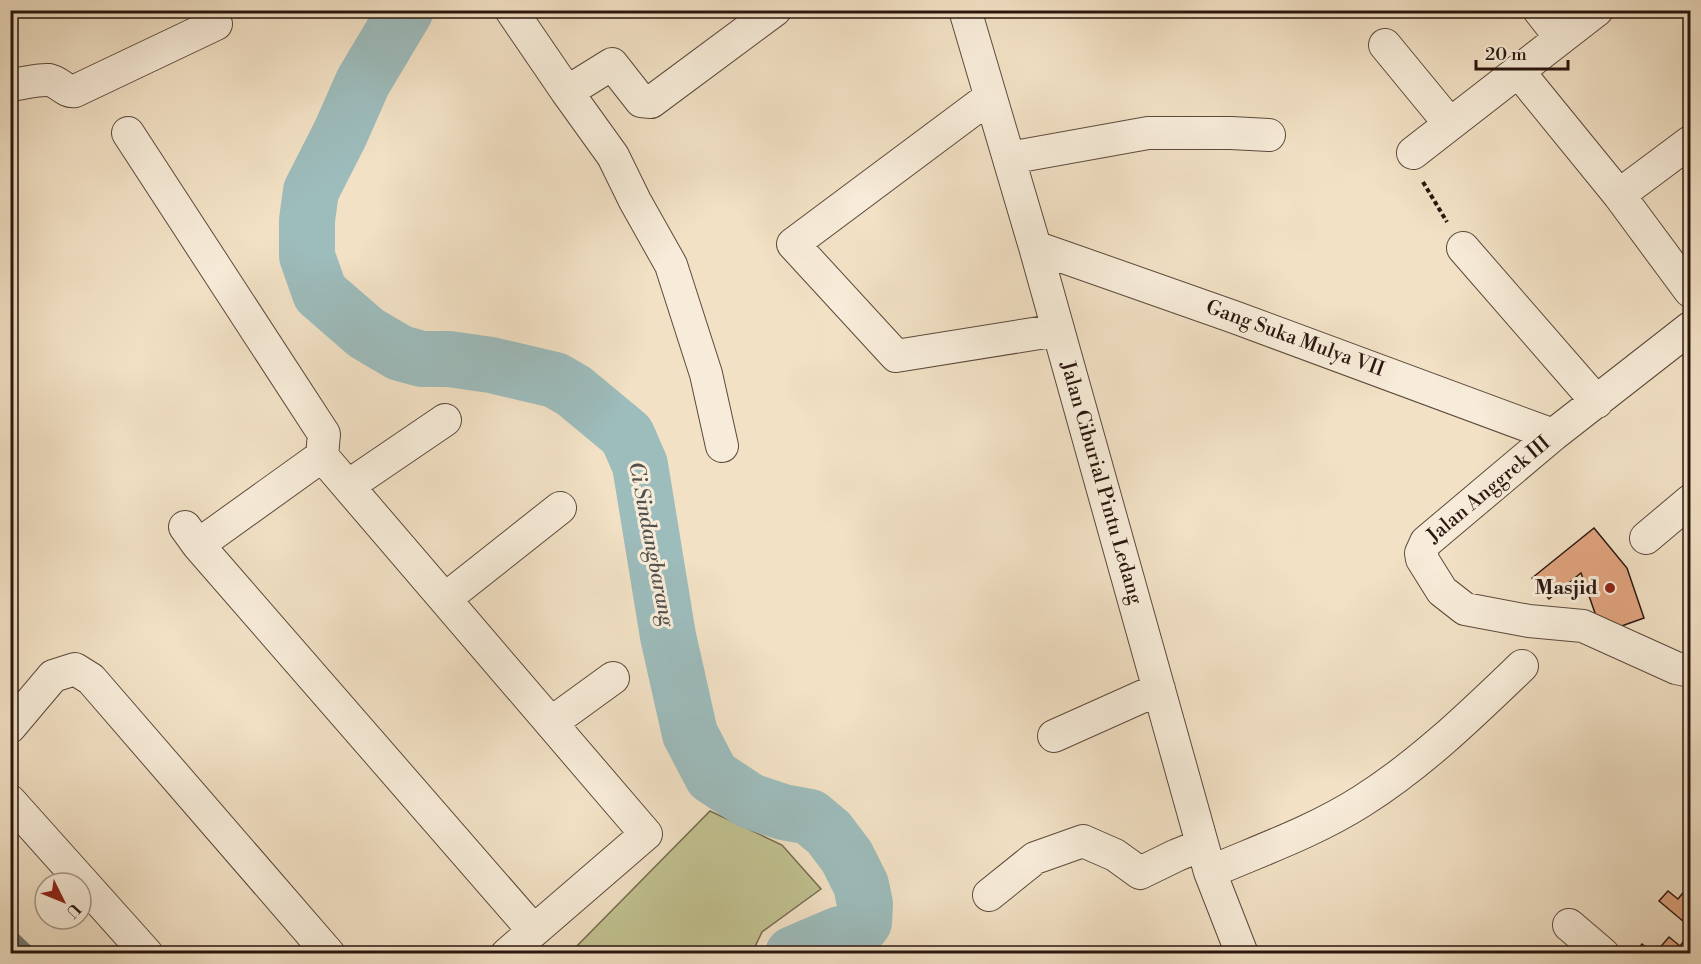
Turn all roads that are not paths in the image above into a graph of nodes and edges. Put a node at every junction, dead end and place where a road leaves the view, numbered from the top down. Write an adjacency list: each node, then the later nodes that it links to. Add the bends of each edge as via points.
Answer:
1 (511, 10): 11 (street)
2 (775, 10): 11 (street, via 651,102 641,101 612,64)
3 (965, 10): 12 (street, Jalan Ciburial Pintu Ledang)
4 (1539, 10): 7 (street)
5 (1597, 10): 7 (street)
6 (216, 24): 10 (street, via 72,92 52,81)
7 (1561, 38): 9 (street)
8 (1385, 45): 13 (street)
9 (1518, 71): 13 (street); 19 (street)
10 (10, 85)
11 (567, 92): 28 (street, via 613,156 671,265 706,374)
12 (990, 97): 18 (street, Jalan Ciburial Pintu Ledang); 24 (street, via 793,244 896,356)
13 (1450, 124): 17 (street)
14 (128, 133): 29 (street, via 324,434)
15 (1269, 135): 18 (street, via 1148,133)
16 (1690, 142): 19 (street)
17 (1413, 153)
18 (1009, 158): 20 (street, Jalan Ciburial Pintu Ledang)
19 (1619, 195): 22 (street)
20 (1035, 247): 24 (street, Jalan Ciburial Pintu Ledang); 27 (street, Gang Suka Mulya VII, via 1256,324)
21 (1463, 248): 25 (street)
22 (1690, 291)
23 (1690, 328): 25 (street, Jalan Anggrek III)
24 (1058, 330): 38 (street, Jalan Ciburial Pintu Ledang)
25 (1597, 402): 27 (street, Jalan Anggrek III)
26 (445, 420): 30 (street)
27 (1553, 435): 36 (street, Jalan Anggrek III, via 1426,542 1422,559 1442,591 1465,609 1583,626)
28 (722, 446)
29 (322, 456): 30 (street); 46 (street, via 191,536)
30 (348, 486): 34 (street)
31 (1690, 501): 33 (street)
32 (560, 508): 34 (street)
33 (1646, 538)
34 (445, 599): 39 (street)
35 (1522, 666): 43 (street, via 1452,733 1362,801 1320,825)
36 (1690, 671)
37 (613, 678): 39 (street)
38 (1159, 689): 41 (street); 43 (street, Jalan Ciburial Pintu Ledang)
39 (551, 723): 46 (street, via 646,834)
40 (10, 727): 48 (street, via 53,676 75,669 91,680)
41 (1054, 736)
42 (10, 801): 47 (street)
43 (1206, 859): 44 (street, via 1140,873 1115,855 1083,841 1035,858); 50 (street, Jalan Ciburial Pintu Ledang)
44 (989, 895)
45 (1569, 925): 51 (street)
46 (533, 930): 49 (street)
47 (147, 954)
48 (329, 954)
49 (507, 954)
50 (1242, 954)
51 (1603, 954)

